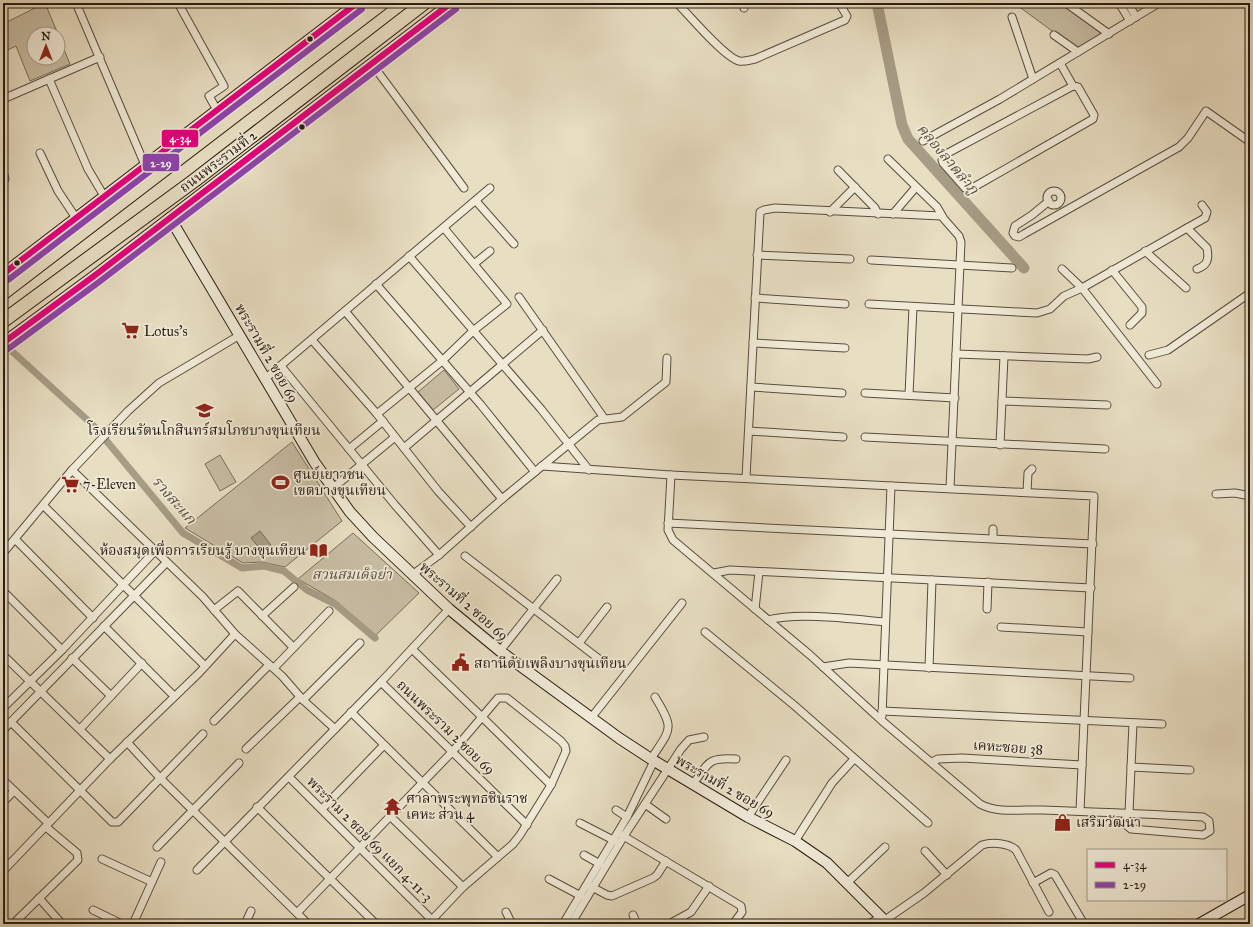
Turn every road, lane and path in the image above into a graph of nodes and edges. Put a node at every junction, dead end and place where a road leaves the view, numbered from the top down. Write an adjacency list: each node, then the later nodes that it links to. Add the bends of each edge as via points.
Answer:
1 (76, 3): 19 (street)
2 (178, 3): 26 (street, via 224,86 208,96)
3 (356, 3): 26 (street)
4 (382, 3): 68 (highway, ถนนพระรามที่ 2)
5 (424, 3): 77 (highway, ถนนพระรามที่ 2, via 195,180)
6 (451, 3): 21 (street, ถนนพระรามที่ 2)
7 (678, 3): 8 (street, via 720,46 740,61 755,59 845,20 847,16)
8 (839, 3)
9 (1066, 3): 16 (street)
10 (1119, 3): 15 (street)
11 (1128, 3): 14 (street)
12 (1159, 3): 14 (street)
13 (1012, 17): 23 (street)
14 (1136, 17): 15 (street)
15 (1130, 21): 16 (street)
16 (1109, 34): 18 (street)
17 (1054, 35): 18 (street)
18 (1078, 52): 20 (street)
19 (100, 57): 22 (street); 31 (street)
20 (1060, 63): 23 (street); 24 (street)
21 (372, 64): 36 (street); 48 (street, ถนนพระรามที่ 2)
22 (49, 79): 25 (street); 39 (street, via 88,169)
23 (1033, 79): 27 (street)
24 (1073, 86): 24 (street, via 1078,87 1094,115 1093,119 974,187 965,188 943,163 946,154)
25 (3, 99)
26 (217, 110): 31 (street)
27 (923, 141)
28 (1250, 142): 41 (street, via 1206,111 1188,138 1178,147 1019,237 1015,236 1015,226)
29 (40, 153): 47 (street, via 58,191)
30 (888, 159): 38 (street)
31 (145, 165): 39 (street)
32 (838, 170): 35 (street)
33 (3, 172): 34 (street)
34 (3, 182)
35 (855, 187): 43 (street); 44 (street)
36 (464, 188)
37 (490, 188): 40 (street)
38 (916, 188): 45 (street); 46 (street, via 937,207)
39 (104, 196): 47 (street)
40 (476, 201): 49 (street); 51 (street)
41 (1048, 201)
42 (1202, 205): 50 (street, via 1207,212 1205,218)
43 (830, 212): 44 (street); 54 (street, via 775,208 761,211 758,214)
44 (878, 214): 45 (street)
45 (894, 214): 46 (street)
46 (941, 216): 59 (street, via 960,239)
47 (76, 218): 64 (street)
48 (170, 218): 81 (street, พระรามที่ 2 ซอย 69); 82 (street, ถนนพระรามที่ 2)
49 (444, 228): 55 (street); 58 (street)
50 (1187, 228): 53 (street); 62 (street, via 1208,248 1208,262)
51 (514, 244)
52 (490, 251): 58 (street)
53 (1146, 251): 63 (street); 67 (street)
54 (757, 255): 56 (street); 71 (street)
55 (409, 256): 65 (street); 80 (street)
56 (850, 259)
57 (871, 260): 59 (street)
58 (474, 264): 80 (street, via 507,304)
59 (961, 264): 60 (street); 75 (street)
60 (1012, 268)
61 (1062, 269): 66 (street)
62 (1197, 269)
63 (1112, 270): 66 (street); 78 (street, via 1142,307 1142,313)
64 (3, 274)
65 (376, 284): 76 (street); 91 (street)
66 (1082, 288): 75 (street, via 1064,296 1056,305 1044,312); 95 (street)
67 (1186, 288)
68 (3, 293)
69 (1250, 293): 87 (street, via 1168,350)
70 (519, 297): 79 (street)
71 (755, 298): 72 (street); 84 (street)
72 (846, 304)
73 (869, 304): 74 (street)
74 (913, 307): 75 (street); 101 (street)
75 (959, 309): 86 (street)
76 (345, 311): 83 (street); 96 (street)
77 (3, 321)
78 (1130, 325)
79 (543, 330): 92 (street); 106 (street)
80 (473, 331): 91 (street); 92 (street)
81 (240, 335): 94 (street, พระรามที่ 2 ซอย 69); 122 (street, via 159,383)
82 (7, 340)
83 (312, 340): 93 (street); 105 (street)
84 (753, 343): 85 (street); 97 (street)
85 (845, 348)
86 (956, 354): 88 (street); 102 (street)
87 (1148, 355)
88 (1004, 356): 89 (street, via 1088,359); 103 (street)
89 (1097, 357)
90 (667, 358): 106 (street, via 666,382 622,416)
91 (442, 362): 96 (street); 98 (street)
92 (503, 365): 98 (street); 114 (street)
93 (281, 366): 94 (street); 117 (street)
94 (266, 378): 128 (street, พระรามที่ 2 ซอย 69, via 315,463)
95 (1158, 384)
96 (410, 387): 105 (street); 107 (street)
97 (751, 387): 99 (street); 109 (street)
98 (469, 392): 107 (street); 124 (street)
99 (842, 393)
100 (865, 393): 101 (street)
101 (909, 395): 102 (street)
102 (955, 398): 113 (street)
103 (1002, 400): 104 (street); 115 (street)
104 (1107, 405)
105 (377, 414): 108 (street)
106 (604, 418): 114 (street)
107 (437, 419): 116 (street); 134 (street)
108 (383, 421): 110 (street); 117 (street)
109 (749, 431): 111 (street); 126 (street)
110 (395, 436): 116 (street); 119 (street)
111 (842, 437)
112 (865, 437): 113 (street)
113 (952, 443): 115 (street); 129 (street)
114 (569, 444): 120 (street); 123 (street)
115 (1000, 445): 118 (street)
116 (404, 448): 138 (street)
117 (349, 449): 119 (street)
118 (1105, 449)
119 (361, 464): 128 (street); 146 (street)
120 (542, 466): 123 (street); 124 (street)
121 (1032, 469): 131 (street, via 1028,473)
122 (72, 470): 136 (street); 144 (street)
123 (589, 470): 125 (street)
124 (535, 472): 134 (street)
125 (671, 475): 126 (street); 137 (street)
126 (746, 478): 127 (street)
127 (891, 486): 129 (street); 140 (street)
128 (333, 488): 151 (street, พระรามที่ 2 ซอย 69, via 350,512)
129 (950, 488): 130 (street)
130 (995, 490): 131 (street); 135 (street)
131 (1026, 492): 143 (street, via 1094,496)
132 (1216, 494): 133 (street, via 1235,493)
133 (1250, 496)
134 (502, 499): 138 (street)
135 (994, 499)
136 (44, 506): 142 (street); 156 (street)
137 (668, 523): 140 (street); 150 (street, via 669,534 673,540)
138 (471, 527): 146 (street)
139 (993, 529): 141 (street)
140 (889, 533): 141 (street); 152 (street)
141 (993, 538): 143 (street)
142 (15, 539): 145 (street); 170 (street)
143 (1093, 544): 158 (street)
144 (154, 552): 148 (street); 156 (street)
145 (3, 553)
146 (439, 555): 151 (street)
147 (465, 556): 163 (street)
148 (166, 563): 160 (street); 166 (street)
149 (759, 572): 150 (street, via 730,570); 152 (street); 165 (street)
150 (714, 573): 165 (street)
151 (412, 575): 164 (street, พระรามที่ 2 ซอย 69)
152 (887, 577): 154 (street); 172 (street)
153 (557, 579): 163 (street)
154 (932, 580): 155 (street); 192 (street)
155 (988, 582): 158 (street); 168 (street)
156 (123, 585): 160 (street); 170 (street)
157 (294, 587): 169 (street)
158 (1091, 588): 176 (street)
159 (3, 591): 182 (street)
160 (135, 596): 173 (street); 188 (street)
161 (682, 603): 206 (street)
162 (607, 607): 179 (street)
163 (534, 608): 179 (street); 183 (street)
164 (449, 609): 181 (street, ถนนพระราม 2 ซอย 69); 183 (street, พระรามที่ 2 ซอย 69)
165 (755, 609): 171 (street)
166 (214, 610): 169 (street, via 236,591); 177 (street)
167 (329, 610): 180 (street)
168 (987, 610)
169 (262, 616): 180 (street)
170 (93, 618): 182 (street)
171 (768, 620): 172 (street, via 798,617); 191 (street)
172 (885, 622): 189 (street)
173 (104, 626): 185 (street); 187 (street)
174 (1001, 627): 176 (street)
175 (705, 632): 222 (street)
176 (1088, 632): 193 (street)
177 (235, 634): 188 (street); 190 (street)
178 (360, 643): 201 (street)
179 (579, 643): 186 (street)
180 (293, 647): 190 (street)
181 (412, 649): 196 (street, ถนนพระราม 2 ซอย 69); 205 (street)
182 (62, 650): 195 (street)
183 (500, 651): 206 (street, พระรามที่ 2 ซอย 69)
184 (3, 655): 195 (street)
185 (72, 658): 197 (street); 198 (street)
186 (600, 659)
187 (142, 663): 198 (street); 199 (street)
188 (205, 666): 199 (street)
189 (883, 666): 191 (street, via 840,663); 192 (street); 203 (street)
190 (271, 667): 201 (street); 208 (street)
191 (823, 667): 207 (street)
192 (929, 668): 193 (street)
193 (1086, 675): 194 (street); 209 (street)
194 (1130, 678)
195 (30, 682): 197 (street); 202 (street)
196 (381, 682): 204 (street, ถนนพระราม 2 ซอย 69); 221 (street, ถนนพระราม 2 ซอย 69)
197 (40, 692): 210 (street); 213 (street)
198 (111, 696): 213 (street)
199 (174, 696): 218 (street)
200 (655, 697): 225 (street, via 668,717 669,727)
201 (302, 699): 214 (street); 220 (street)
202 (3, 708)
203 (882, 711): 207 (street); 209 (street)
204 (351, 712): 214 (street, ถนนพระราม 2 ซอย 69); 219 (street)
205 (482, 717): 221 (street); 238 (street); 238 (street, via 498,698 507,698 561,741 565,746 564,758)
206 (591, 718): 225 (street, พระรามที่ 2 ซอย 69)
207 (882, 720): 227 (street)
208 (214, 721)
209 (1085, 721): 211 (street); 229 (street)
210 (11, 722): 215 (street); 240 (street)
211 (1133, 723): 212 (street); 230 (street)
212 (1162, 724)
213 (80, 729): 223 (street)
214 (335, 729): 233 (street, ถนนพระราม 2 ซอย 69)
215 (3, 730)
216 (203, 734): 234 (street)
217 (704, 737): 231 (street, via 695,738 685,744)
218 (127, 742): 223 (street); 234 (street)
219 (384, 746): 236 (street); 244 (street)
220 (246, 749)
221 (453, 751): 236 (street); 256 (street, ถนนพระราม 2 ซอย 69)
222 (854, 758): 254 (street); 259 (street, via 832,783)
223 (110, 759): 240 (street)
224 (736, 759): 237 (street, via 712,760)
225 (653, 760): 231 (street, พระรามที่ 2 ซอย 69); 250 (street)
226 (786, 760): 251 (street)
227 (932, 762): 229 (street, เคหะซอย 38, via 938,759 962,758); 247 (street, via 972,798 992,809)
228 (239, 763): 245 (street)
229 (1082, 765): 247 (street)
230 (1132, 767): 232 (street); 248 (street)
231 (668, 769): 237 (street, พระรามที่ 2 ซอย 69); 242 (street)
232 (1190, 770)
233 (289, 777): 243 (street, ถนนพระราม 2 ซอย 69); 244 (street, พระราม 2 ซอย 69 แยก 4-11-3)
234 (160, 778): 240 (street, via 116,822 110,822); 245 (street)
235 (3, 780): 239 (street)
236 (422, 782): 249 (street); 266 (street)
237 (693, 784): 251 (street, พระรามที่ 2 ซอย 69)
238 (551, 785): 256 (street)
239 (14, 791): 241 (street); 255 (street)
240 (79, 791): 255 (street)
241 (3, 802)
242 (644, 804): 252 (street); 257 (street)
243 (257, 807): 258 (street, ถนนพระราม 2 ซอย 69); 274 (street)
244 (322, 809): 262 (street, พระราม 2 ซอย 69 แยก 4-11-3)
245 (192, 810): 258 (street); 261 (street)
246 (616, 810): 250 (street)
247 (1080, 811): 248 (street)
248 (1128, 813): 248 (street, via 1126,825 1131,829 1204,835 1210,831 1209,821 1203,817)
249 (390, 816): 262 (street); 281 (street)
250 (627, 817): 257 (street)
251 (748, 817): 259 (street, พระรามที่ 2 ซอย 69)
252 (666, 818)
253 (580, 823): 260 (street)
254 (928, 823)
255 (47, 825): 272 (street); 284 (street, via 77,853 78,860)
256 (527, 825): 266 (street, via 513,844)
257 (621, 834): 260 (street); 268 (street)
258 (224, 840): 271 (street, ถนนพระราม 2 ซอย 69); 289 (street)
259 (795, 841): 277 (street, พระรามที่ 2 ซอย 69, via 827,863)
260 (617, 842): 270 (street); 279 (street)
261 (157, 847)
262 (360, 847): 274 (street); 292 (street, พระราม 2 ซอย 69 แยก 4-11-3)
263 (885, 847): 277 (street)
264 (924, 851): 273 (street)
265 (584, 855): 270 (street)
266 (498, 857): 281 (street)
267 (102, 859): 276 (street)
268 (666, 861): 279 (street, via 657,875 615,895 607,895); 280 (street)
269 (161, 862): 276 (street)
270 (600, 864): 279 (street)
271 (197, 870)
272 (3, 872)
273 (947, 875): 278 (street, via 982,845 991,843 1013,846); 291 (street)
274 (331, 879): 289 (street); 299 (street)
275 (549, 879): 283 (street)
276 (152, 882): 296 (street)
277 (848, 882): 291 (street, พระรามที่ 2 ซอย 69)
278 (1033, 883): 288 (street); 306 (street, via 1051,873 1055,875)
279 (591, 886): 283 (street); 301 (street)
280 (709, 886): 303 (street, via 691,912); 304 (street, via 743,908)
281 (463, 887): 292 (street)
282 (1250, 894): 307 (street)
283 (581, 896): 301 (street)
284 (39, 898): 293 (street); 294 (street)
285 (93, 910): 295 (street)
286 (251, 911): 297 (street)
287 (506, 912): 300 (street)
288 (1049, 912)
289 (297, 913): 298 (street)
290 (633, 915): 302 (street)
291 (885, 920): 305 (street)
292 (430, 922)
293 (13, 924)
294 (62, 924)
295 (122, 924)
296 (133, 924)
297 (245, 924)
298 (308, 924)
299 (376, 924)
300 (512, 924)
301 (567, 924)
302 (637, 924)
303 (670, 924)
304 (733, 924)
305 (869, 924)
306 (1084, 924)
307 (1199, 924)

